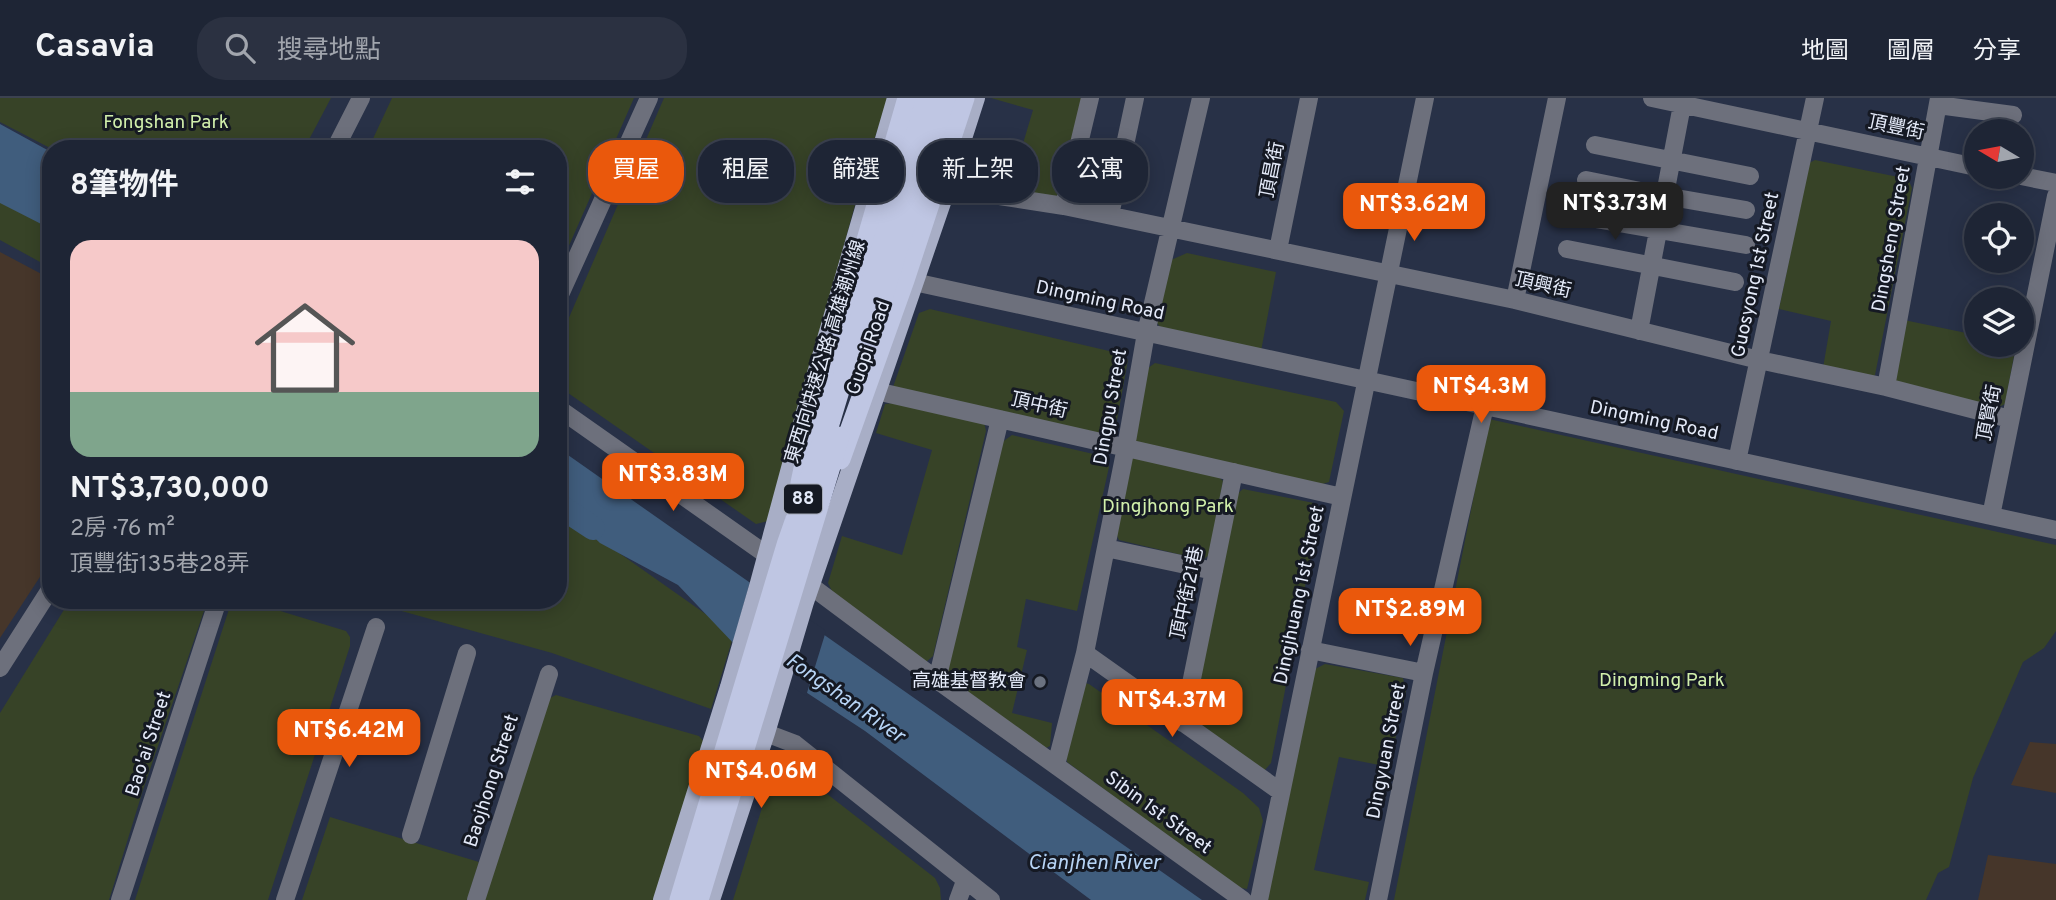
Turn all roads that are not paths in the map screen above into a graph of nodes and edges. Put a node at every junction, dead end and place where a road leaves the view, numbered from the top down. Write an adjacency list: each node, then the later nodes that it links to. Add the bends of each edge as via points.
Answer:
1 (361, 98): 21 (street)
2 (649, 98): 46 (street)
3 (896, 98): 68 (main road)
4 (908, 98): 66 (highway, bridge, via 812,430)
5 (927, 98): 66 (highway, 東西向快速公路 高雄潮州線 / 88, bridge)
6 (944, 98): 66 (highway, 東西向快速公路 高雄潮州線 / 88, bridge)
7 (964, 98): 66 (highway, bridge, via 849,434)
8 (975, 98): 22 (main road, Guopi Road)
9 (1090, 98): 35 (street)
10 (1135, 98): 37 (street)
11 (1201, 98): 39 (street, Dingpu Street)
12 (1309, 98): 43 (street, 頂昌街)
13 (1425, 98): 45 (street, Dingjhuang 1st Street)
14 (1556, 98): 49 (street)
15 (1652, 98): 18 (street, 頂豐街)
16 (1815, 98): 20 (street, Guosyong 1st Street)
17 (1939, 102): 19 (street); 24 (street, Dingsheng Street)
18 (1682, 104): 20 (street, 頂豐街); 25 (street)
19 (2013, 116)
20 (1808, 131): 24 (street, 頂豐街); 52 (street, Guosyong 1st Street)
21 (340, 140)
22 (962, 140)
23 (1595, 145): 25 (street)
24 (1928, 156): 26 (street, 頂豐街); 54 (street, Dingsheng Street)
25 (1672, 161): 27 (street); 32 (street)
26 (1964, 164)
27 (1750, 176)
28 (2034, 179): 30 (street)
29 (1586, 180): 32 (street)
30 (2056, 183)
31 (2056, 196): 59 (street, 頂賢街)
32 (1665, 197): 36 (street); 40 (street)
33 (1038, 202): 35 (street, 頂興街)
34 (942, 203): 47 (main road, Guopi Road)
35 (1064, 206): 37 (street, 頂興街)
36 (1746, 210)
37 (1110, 215): 39 (street, 頂興街)
38 (1578, 216): 40 (street)
39 (1171, 227): 43 (street, 頂興街); 51 (street, Dingpu Street)
40 (1659, 229): 41 (street); 44 (street)
41 (1746, 245)
42 (1567, 248): 44 (street)
43 (1279, 250): 45 (street, 頂興街)
44 (1652, 265): 48 (street); 50 (street)
45 (1388, 274): 49 (street, 頂興街); 53 (street, Dingjhuang 1st Street)
46 (567, 279)
47 (914, 282): 51 (street, Dingming Road); 55 (main road, Guopi Road)
48 (1735, 282)
49 (1515, 300): 50 (street, 頂興街)
50 (1639, 331): 52 (street, 頂興街)
51 (1146, 332): 53 (street, Dingming Road); 60 (street, Dingpu Street)
52 (1759, 360): 54 (street, 頂興街); 61 (street, Guosyong 1st Street)
53 (1366, 380): 56 (street, Dingming Road); 63 (street, Dingjhuang 1st Street)
54 (1886, 387): 59 (street, 頂興街)
55 (876, 391): 58 (street, 頂中街); 70 (main road, Guopi Road)
56 (1485, 406): 61 (street, Dingming Road); 78 (street, Dingyuan Street)
57 (567, 414): 68 (street, Sibin 1st Street)
58 (1000, 419): 60 (street, 頂中街); 80 (street)
59 (2010, 419): 64 (street, 頂賢街)
60 (1126, 447): 62 (street, 頂中街); 67 (street, Dingpu Street)
61 (1737, 461): 64 (street, Dingming Road)
62 (1234, 472): 63 (street, 頂中街); 69 (street, 頂中街21巷)
63 (1342, 497): 74 (street, Dingjhuang 1st Street)
64 (1991, 516): 65 (street, Dingming Road)
65 (2056, 530)
66 (795, 548): 91 (highway, 東西向快速公路 高雄潮州線 / 88, bridge); 92 (highway, 東西向快速公路 高雄潮州線 / 88, bridge)
67 (1106, 548): 69 (street); 76 (street, Dingpu Street)
68 (766, 556): 70 (street, Sibin 1st Street); 90 (main road)
69 (1214, 571): 81 (street, 頂中街21巷)
70 (811, 586): 80 (street, Sibin 1st Street); 82 (main road, Guopi Road)
71 (42, 602): 77 (street)
72 (215, 609): 87 (street, Bao'ai Street)
73 (376, 627): 88 (street)
74 (1310, 650): 78 (street); 84 (street, Dingjhuang 1st Street)
75 (467, 653): 85 (street)
76 (1085, 653): 81 (street); 83 (street, Dingpu Street)
77 (0, 668)
78 (1424, 673): 98 (street, Dingyuan Street)
79 (549, 674): 89 (street, Baojhong Street)
80 (937, 680): 83 (street, Sibin 1st Street)
81 (1183, 723): 84 (street)
82 (766, 733): 86 (street, via 795,744); 93 (main road)
83 (1056, 765): 96 (street, Sibin 1st Street)
84 (1281, 792): 97 (street, Dingjhuang 1st Street)
85 (411, 835)
86 (965, 881): 94 (street); 95 (street)
87 (120, 900)
88 (285, 900)
89 (476, 900)
90 (662, 900)
91 (680, 900)
92 (698, 900)
93 (711, 900)
94 (958, 900)
95 (991, 900)
96 (1243, 900)
97 (1259, 900)
98 (1378, 900)

